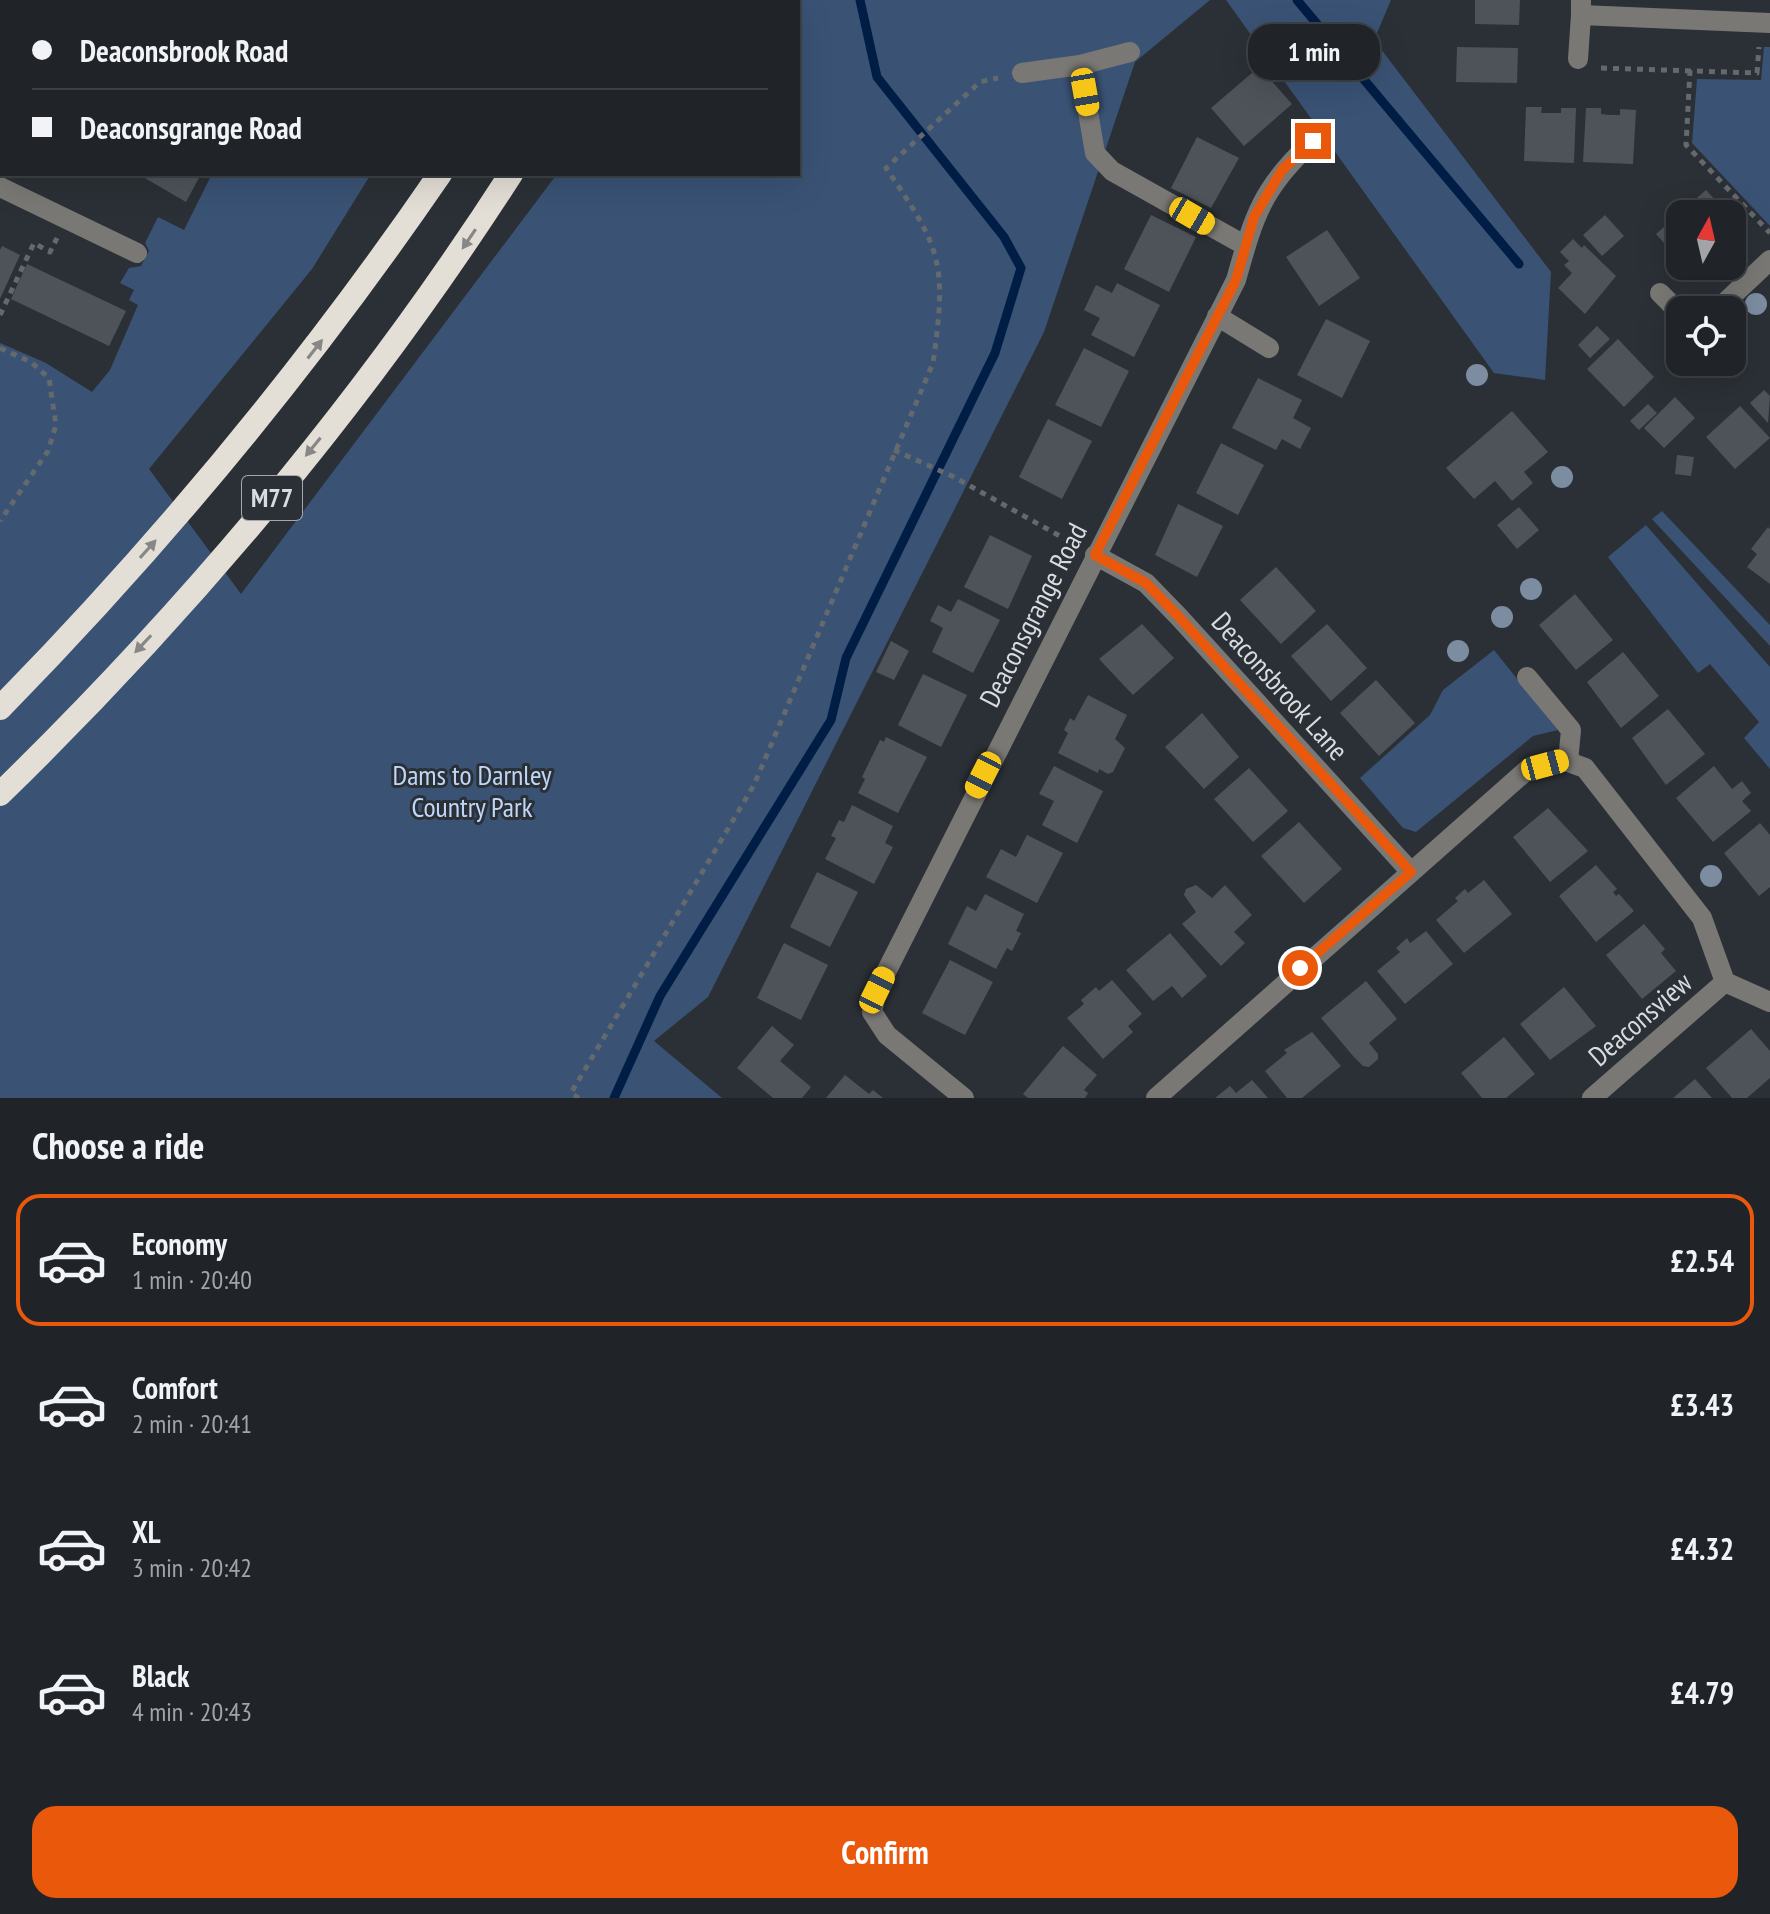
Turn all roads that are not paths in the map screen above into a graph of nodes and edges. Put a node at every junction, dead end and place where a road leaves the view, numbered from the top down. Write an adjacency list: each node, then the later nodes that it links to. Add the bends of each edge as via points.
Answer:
1 (1581, 8): 2 (street); 4 (street)
2 (1765, 22)
3 (1130, 52): 5 (street)
4 (1578, 59)
5 (1080, 65): 6 (street); 11 (street, via 1095,153 1112,171)
6 (1022, 73)
7 (1313, 141): 11 (street, Deaconsgrange Road, via 1282,170 1254,217)
8 (439, 176): 21 (highway, M77, one-way to 8, via 188,504 268,408)
9 (510, 176): 23 (highway, M77, one-way to 23, via 422,306 223,558)
10 (0, 187): 12 (street)
11 (1246, 246): 17 (street, Deaconsgrange Road)
12 (137, 253)
13 (1770, 260): 15 (street)
14 (1660, 293): 16 (street)
15 (1732, 296)
16 (1666, 299)
17 (1217, 316): 18 (street); 19 (street, Deaconsgrange Road)
18 (1269, 348)
19 (1095, 555): 24 (street, Deaconsbrook Lane, via 1146,583); 27 (street, Deaconsgrange Road, via 877,990 872,1012 887,1035)
20 (1527, 677): 22 (street, via 1571,730)
21 (0, 708)
22 (1568, 762): 24 (street, via 1528,769); 25 (street, via 1585,768 1702,918)
23 (0, 794)
24 (1411, 872): 28 (street)
25 (1725, 982): 26 (street); 29 (street, Deaconsview)
26 (1770, 1002)
27 (964, 1098)
28 (1156, 1098)
29 (1592, 1098)

